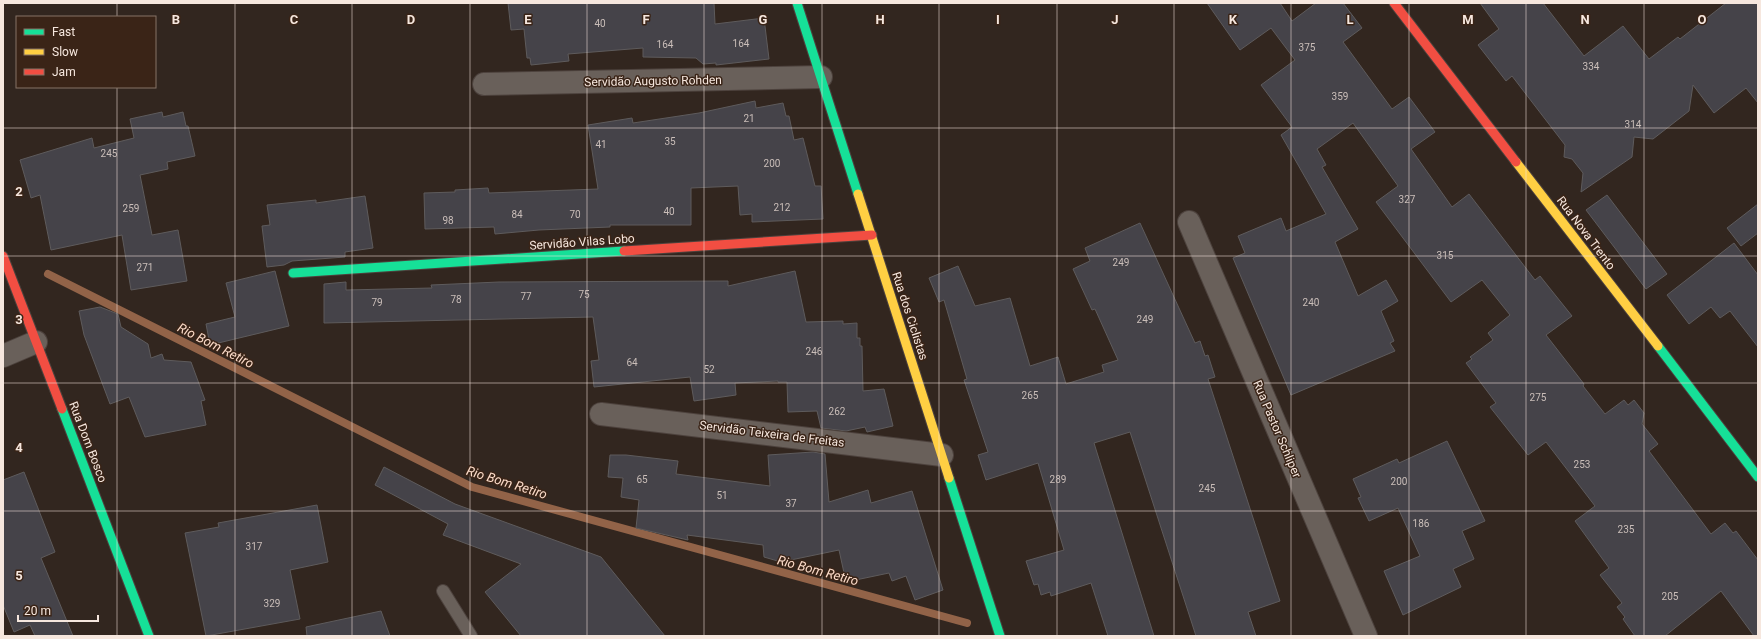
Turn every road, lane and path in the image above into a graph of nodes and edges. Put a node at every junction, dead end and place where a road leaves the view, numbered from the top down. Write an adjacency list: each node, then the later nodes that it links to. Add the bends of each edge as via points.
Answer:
1 (798, 3): 3 (street, Rua dos Ciclistas)
2 (1394, 3): 13 (street, Rua Nova Trento)
3 (821, 77): 4 (street, Servidão Augusto Rohden); 6 (street, Rua dos Ciclistas)
4 (484, 84)
5 (1189, 222): 18 (street, Rua Pastor Schliper)
6 (872, 235): 8 (street, Servidão Vilas Lobo); 12 (street, Rua dos Ciclistas)
7 (3, 256): 9 (street, Rua Dom Bosco)
8 (292, 273)
9 (36, 342): 10 (street); 15 (street, Rua Dom Bosco)
10 (3, 356)
11 (601, 414): 12 (street, Servidão Teixeira de Freitas)
12 (942, 455): 17 (street, Rua dos Ciclistas)
13 (1758, 477)
14 (443, 591): 16 (lane)
15 (149, 636)
16 (471, 636)
17 (1000, 636)
18 (1366, 636)

